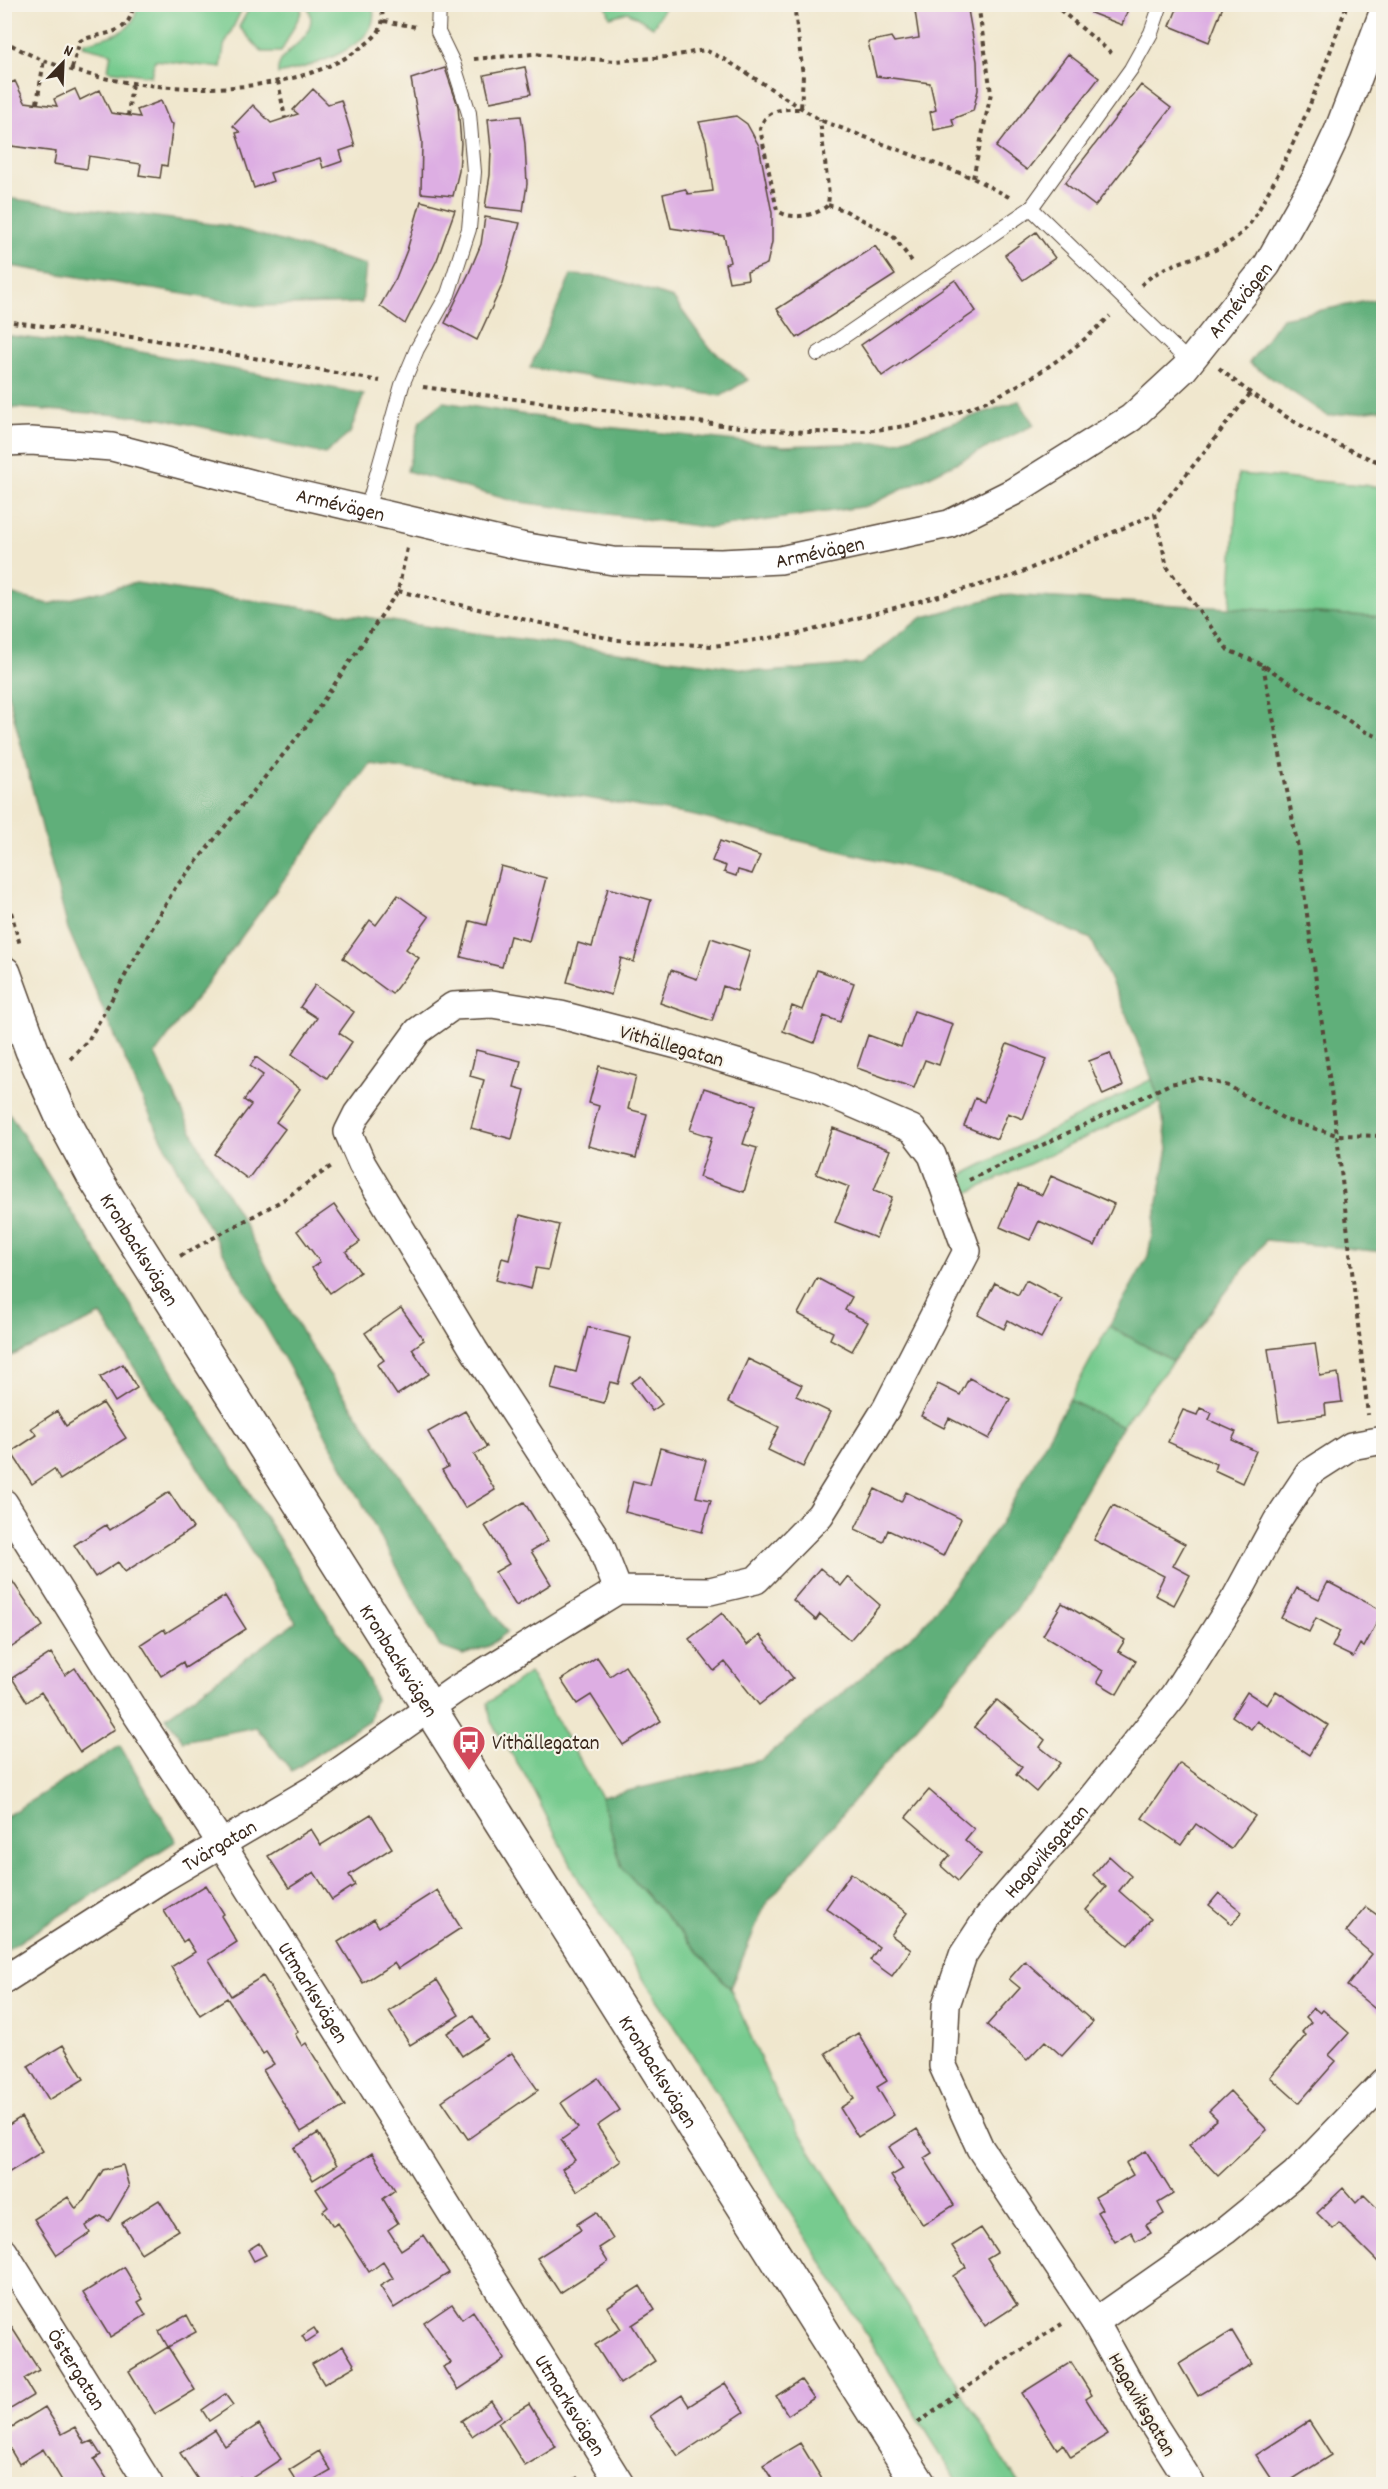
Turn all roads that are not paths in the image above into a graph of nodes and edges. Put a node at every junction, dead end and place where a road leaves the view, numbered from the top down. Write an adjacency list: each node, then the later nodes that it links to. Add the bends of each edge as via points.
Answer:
1 (439, 4): 8 (lane, via 438,32 469,113 474,172 469,229 448,294 402,385)
2 (1161, 4): 4 (lane, via 1151,33 1131,69)
3 (1383, 10): 6 (street, Armévägen, via 1338,131 1316,178 1267,265)
4 (1031, 208): 5 (lane); 6 (lane)
5 (818, 354)
6 (1189, 362): 8 (street, Armévägen, via 1131,418 1013,492 949,524 780,560 613,561 521,546)
7 (4, 442): 8 (street, Armévägen, via 112,447)
8 (367, 510)
9 (4, 972): 13 (street, Kronbacksvägen, via 40,1068 93,1175)
10 (1377, 1440): 18 (street, Hagaviksgatan, via 1351,1446 1309,1473 1174,1695 982,1926 963,1955 946,2005 943,2066 980,2148)
11 (4, 1503): 14 (street, Utmarksvägen)
12 (618, 1590): 12 (street, Vithällegatan, via 710,1591 756,1580 819,1515 887,1407 967,1251 932,1155 912,1129 810,1084 677,1045 561,1014 492,1004 453,1006 418,1031 348,1132 362,1164 474,1350 600,1544); 13 (street)
13 (429, 1708): 14 (street, Tvärgatan, via 314,1789); 21 (street, Kronbacksvägen)
14 (221, 1843): 15 (street, Tvärgatan); 20 (street, Utmarksvägen)
15 (4, 1980)
16 (1383, 2082): 18 (street, via 1295,2174 1225,2231)
17 (4, 2252): 19 (street, Östergatan)
18 (1095, 2322): 22 (street, Hagaviksgatan)
19 (149, 2484)
20 (620, 2484)
21 (919, 2484)
22 (1191, 2484)

